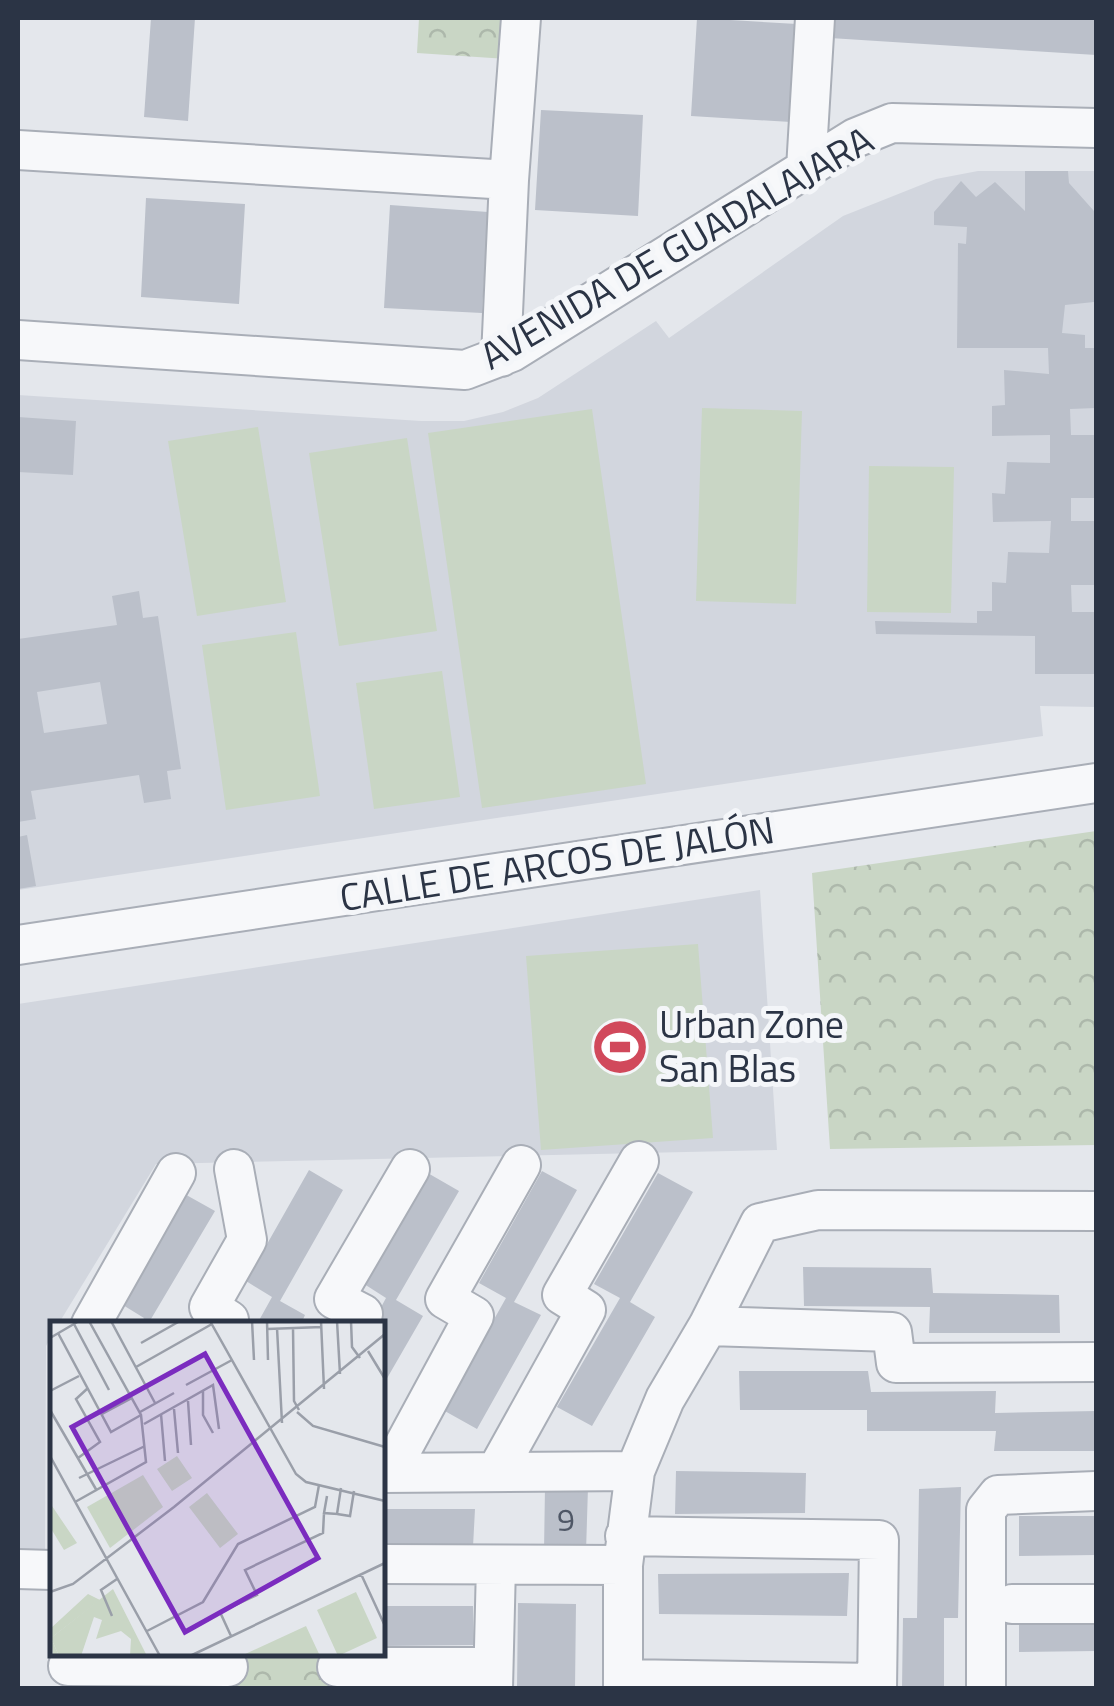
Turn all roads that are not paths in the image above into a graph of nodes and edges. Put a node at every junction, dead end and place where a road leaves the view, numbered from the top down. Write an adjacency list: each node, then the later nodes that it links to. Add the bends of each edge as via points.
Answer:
1 (521, 18): 6 (street)
2 (816, 18): 5 (street)
3 (1096, 128): 5 (street, AVENIDA DE GUADALAJARA, via 892,123)
4 (18, 150): 6 (street)
5 (806, 168): 8 (street, AVENIDA DE GUADALAJARA)
6 (509, 180): 8 (street)
7 (18, 340): 8 (street, AVENIDA DE GUADALAJARA, via 466,370)
8 (500, 357)
9 (1096, 783): 10 (street, CALLE DE ARCOS DE JALÓN)
10 (18, 946)
11 (639, 1161): 23 (street, via 562,1296 586,1310)
12 (520, 1165): 24 (street, via 445,1299 474,1316)
13 (234, 1168): 18 (street, via 248,1240 209,1307)
14 (410, 1169): 19 (street, via 334,1299 363,1314)
15 (176, 1173): 17 (street)
16 (1096, 1211): 20 (street, via 818,1210 760,1222)
17 (93, 1321)
18 (228, 1321)
19 (360, 1321)
20 (708, 1326): 21 (street, via 892,1332 896,1363); 22 (street, via 665,1399)
21 (1096, 1362)
22 (636, 1471): 23 (street); 26 (street)
23 (496, 1472): 24 (street)
24 (386, 1473)
25 (1096, 1491): 39 (street, via 998,1495 986,1510)
26 (624, 1550): 28 (street); 37 (street); 38 (street, via 879,1540)
27 (385, 1564): 28 (street)
28 (496, 1565): 36 (street)
29 (18, 1570): 30 (street)
30 (50, 1570)
31 (1012, 1604): 32 (street)
32 (1096, 1604)
33 (68, 1666): 34 (street)
34 (228, 1667)
35 (337, 1667): 36 (street)
36 (493, 1678)
37 (623, 1684): 38 (street)
38 (877, 1686)
39 (986, 1688)

